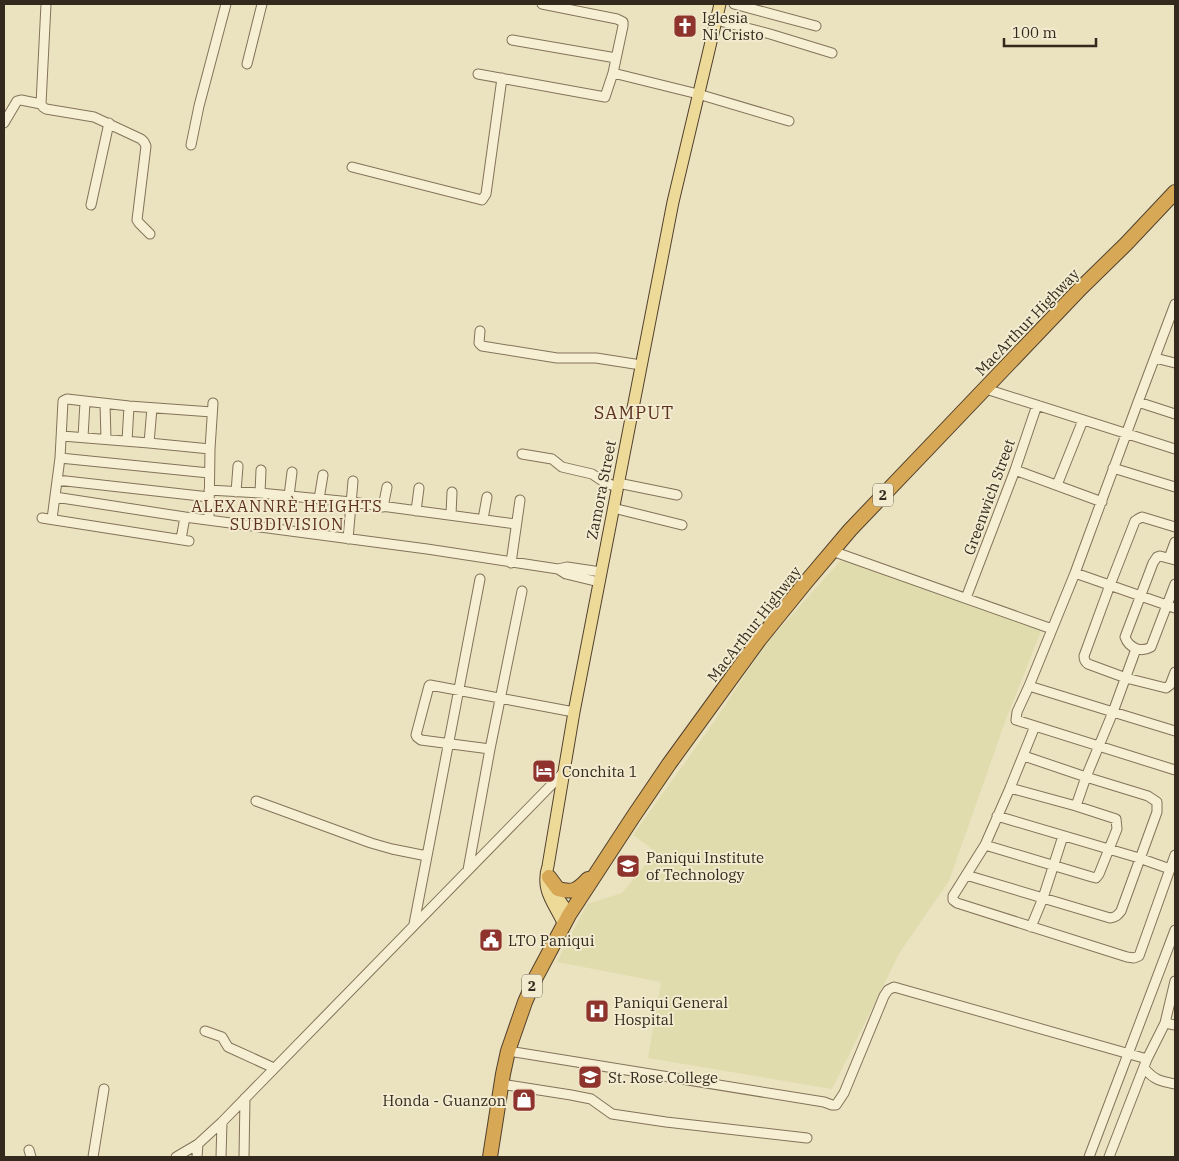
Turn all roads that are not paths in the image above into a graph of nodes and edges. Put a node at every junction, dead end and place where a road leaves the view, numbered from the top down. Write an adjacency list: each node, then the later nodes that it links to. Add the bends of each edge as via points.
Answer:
1 (46, 4): 17 (street)
2 (226, 4): 23 (street)
3 (262, 4): 12 (street)
4 (542, 4): 11 (street, via 623,22)
5 (720, 4): 7 (main road, Zamora Street)
6 (734, 4): 8 (street)
7 (716, 20): 10 (street); 16 (main road, Zamora Street)
8 (816, 26)
9 (512, 40): 11 (street)
10 (832, 53)
11 (616, 58): 13 (street)
12 (248, 64)
13 (613, 73): 15 (street, via 604,97); 16 (street)
14 (478, 74): 15 (street)
15 (502, 78): 24 (street, via 486,194 482,200)
16 (698, 94): 18 (street); 32 (main road, Zamora Street)
17 (41, 104): 21 (street, via 17,101); 22 (street, via 46,109 88,115)
18 (751, 109): 19 (street); 20 (street)
19 (748, 119)
20 (789, 120)
21 (4, 123)
22 (109, 123): 26 (street); 27 (street, via 141,139 146,146 137,220)
23 (191, 145)
24 (352, 167)
25 (1175, 192): 33 (highway, MacArthur Highway / 2)
26 (91, 205)
27 (150, 234)
28 (1174, 309): 30 (street)
29 (480, 331): 32 (street, via 479,343 482,346 557,358 596,358)
30 (1155, 358): 31 (street); 35 (street)
31 (1175, 363)
32 (641, 365): 61 (main road, Zamora Street)
33 (986, 389): 37 (street); 92 (highway, MacArthur Highway / 2, via 876,501)
34 (86, 402): 36 (street); 43 (street, via 63,401); 44 (street)
35 (1138, 402): 40 (street); 42 (street)
36 (105, 404): 38 (street); 45 (street)
37 (1037, 405): 41 (street); 55 (street, Greenwich Street)
38 (129, 406): 39 (street); 46 (street)
39 (152, 408): 47 (street); 49 (street, via 212,407)
40 (1175, 414)
41 (1083, 420): 42 (street); 62 (street)
42 (1126, 433): 48 (street); 53 (street)
43 (62, 436): 44 (street); 51 (street)
44 (83, 437): 45 (street)
45 (106, 439): 46 (street)
46 (127, 441): 47 (street)
47 (149, 443): 49 (street)
48 (1175, 448)
49 (210, 449): 57 (street)
50 (522, 454): 61 (street, via 552,459 562,467 592,474 604,482)
51 (60, 458): 57 (street); 59 (street)
52 (238, 466): 66 (street)
53 (1114, 468): 64 (street); 77 (street)
54 (261, 470): 68 (street)
55 (1015, 470): 62 (street); 102 (street, Greenwich Street)
56 (292, 472): 71 (street)
57 (209, 474): 69 (street)
58 (323, 475): 74 (street)
59 (57, 480): 69 (street); 72 (street)
60 (353, 481): 76 (street)
61 (618, 485): 70 (street); 79 (main road, Zamora Street)
62 (1057, 485): 77 (street)
63 (387, 487): 78 (street)
64 (1175, 487)
65 (419, 488): 80 (street)
66 (236, 492): 68 (street); 69 (street)
67 (452, 492): 81 (street)
68 (260, 493): 71 (street)
69 (209, 494): 86 (street)
70 (677, 495)
71 (289, 496): 74 (street)
72 (55, 497): 82 (street); 84 (street)
73 (487, 497): 85 (street)
74 (319, 499): 76 (street)
75 (520, 500): 87 (street)
76 (351, 502): 78 (street); 90 (street)
77 (1102, 502): 95 (street)
78 (384, 506): 80 (street)
79 (613, 508): 88 (street); 96 (main road, Zamora Street)
80 (416, 511): 81 (street)
81 (450, 515): 85 (street)
82 (185, 517): 84 (street, via 185,540); 86 (street)
83 (42, 518): 84 (street)
84 (52, 519)
85 (483, 519): 87 (street)
86 (209, 520): 90 (street)
87 (516, 524): 94 (street)
88 (682, 525)
89 (1175, 527): 99 (street, via 1138,518)
90 (348, 539): 94 (street)
91 (1175, 542): 93 (street)
92 (832, 551): 102 (street); 132 (highway, MacArthur Highway / 2, via 754,648 669,764)
93 (1172, 559): 101 (street, via 1155,558)
94 (510, 562): 96 (street, via 558,569 566,574)
95 (1075, 573): 99 (street); 104 (street)
96 (600, 577): 111 (main road, Zamora Street)
97 (480, 579): 109 (street)
98 (1175, 584): 103 (street)
99 (1110, 585): 101 (street); 107 (street, via 1084,659 1088,664)
100 (522, 591): 110 (street)
101 (1140, 596): 103 (street); 105 (street, via 1125,637 1128,644)
102 (966, 598): 104 (street)
103 (1171, 607): 105 (street, via 1151,647)
104 (1052, 629): 108 (street)
105 (1136, 649): 107 (street)
106 (1175, 672): 107 (street, via 1166,688)
107 (1126, 678): 112 (street)
108 (1029, 686): 112 (street); 113 (street, via 1016,720)
109 (458, 691): 110 (street); 115 (street); 115 (street, via 429,686 416,735 421,740)
110 (500, 699): 111 (street); 117 (street)
111 (574, 712): 120 (main road, Zamora Street)
112 (1113, 712): 114 (street); 116 (street)
113 (1036, 726): 116 (street); 118 (street)
114 (1175, 731)
115 (449, 744): 117 (street); 129 (street)
116 (1098, 746): 119 (street); 121 (street)
117 (490, 749): 135 (street)
118 (1024, 756): 121 (street); 122 (street)
119 (1175, 770)
120 (564, 772): 135 (street); 136 (main road, Zamora Street)
121 (1086, 777): 124 (street); 131 (street, via 1148,796 1157,802 1157,812)
122 (1010, 788): 124 (street); 125 (street)
123 (256, 801): 129 (street, via 371,844)
124 (1076, 806): 128 (street, via 1116,819 1117,829)
125 (997, 816): 126 (street); 127 (street)
126 (1063, 836): 128 (street); 133 (street)
127 (985, 845): 133 (street); 137 (street)
128 (1109, 850): 131 (street); 133 (street, via 1096,878)
129 (427, 856): 140 (street)
130 (1175, 856): 134 (street)
131 (1139, 858): 134 (street); 138 (street, via 1121,911 1114,918)
132 (601, 866): 136 (highway, via 572,891 558,890); 139 (highway, MacArthur Highway / 2)
133 (1053, 866): 138 (street)
134 (1170, 869): 141 (street, via 1139,956 1127,957)
135 (468, 870): 140 (street)
136 (547, 874): 139 (main road, Zamora Street, via 546,888 550,899)
137 (966, 875): 138 (street); 141 (street, via 953,900)
138 (1043, 898): 141 (street)
139 (566, 920): 147 (highway, MacArthur Highway / 2, via 536,977)
140 (414, 924): 150 (street)
141 (1032, 928)
142 (1175, 930): 148 (street)
143 (1175, 981): 144 (street)
144 (1165, 1023): 145 (street); 149 (street)
145 (1175, 1025)
146 (205, 1030): 150 (street, via 222,1038 228,1047)
147 (508, 1051): 148 (street, via 824,1102 832,1106 844,1093 884,996 894,987); 151 (highway, MacArthur Highway / 2)
148 (1129, 1054): 149 (street); 164 (street)
149 (1145, 1063): 152 (street, via 1151,1076); 165 (street)
150 (274, 1068): 154 (street)
151 (501, 1084): 156 (street, via 591,1099 612,1114); 163 (highway, MacArthur Highway / 2)
152 (1175, 1084)
153 (104, 1089): 158 (street)
154 (245, 1098): 155 (street); 162 (street)
155 (222, 1122): 157 (street); 161 (street)
156 (807, 1138)
157 (198, 1144): 159 (street); 160 (street)
158 (92, 1157)
159 (176, 1157)
160 (198, 1157)
161 (222, 1157)
162 (244, 1157)
163 (490, 1157)
164 (1089, 1157)
165 (1109, 1157)

